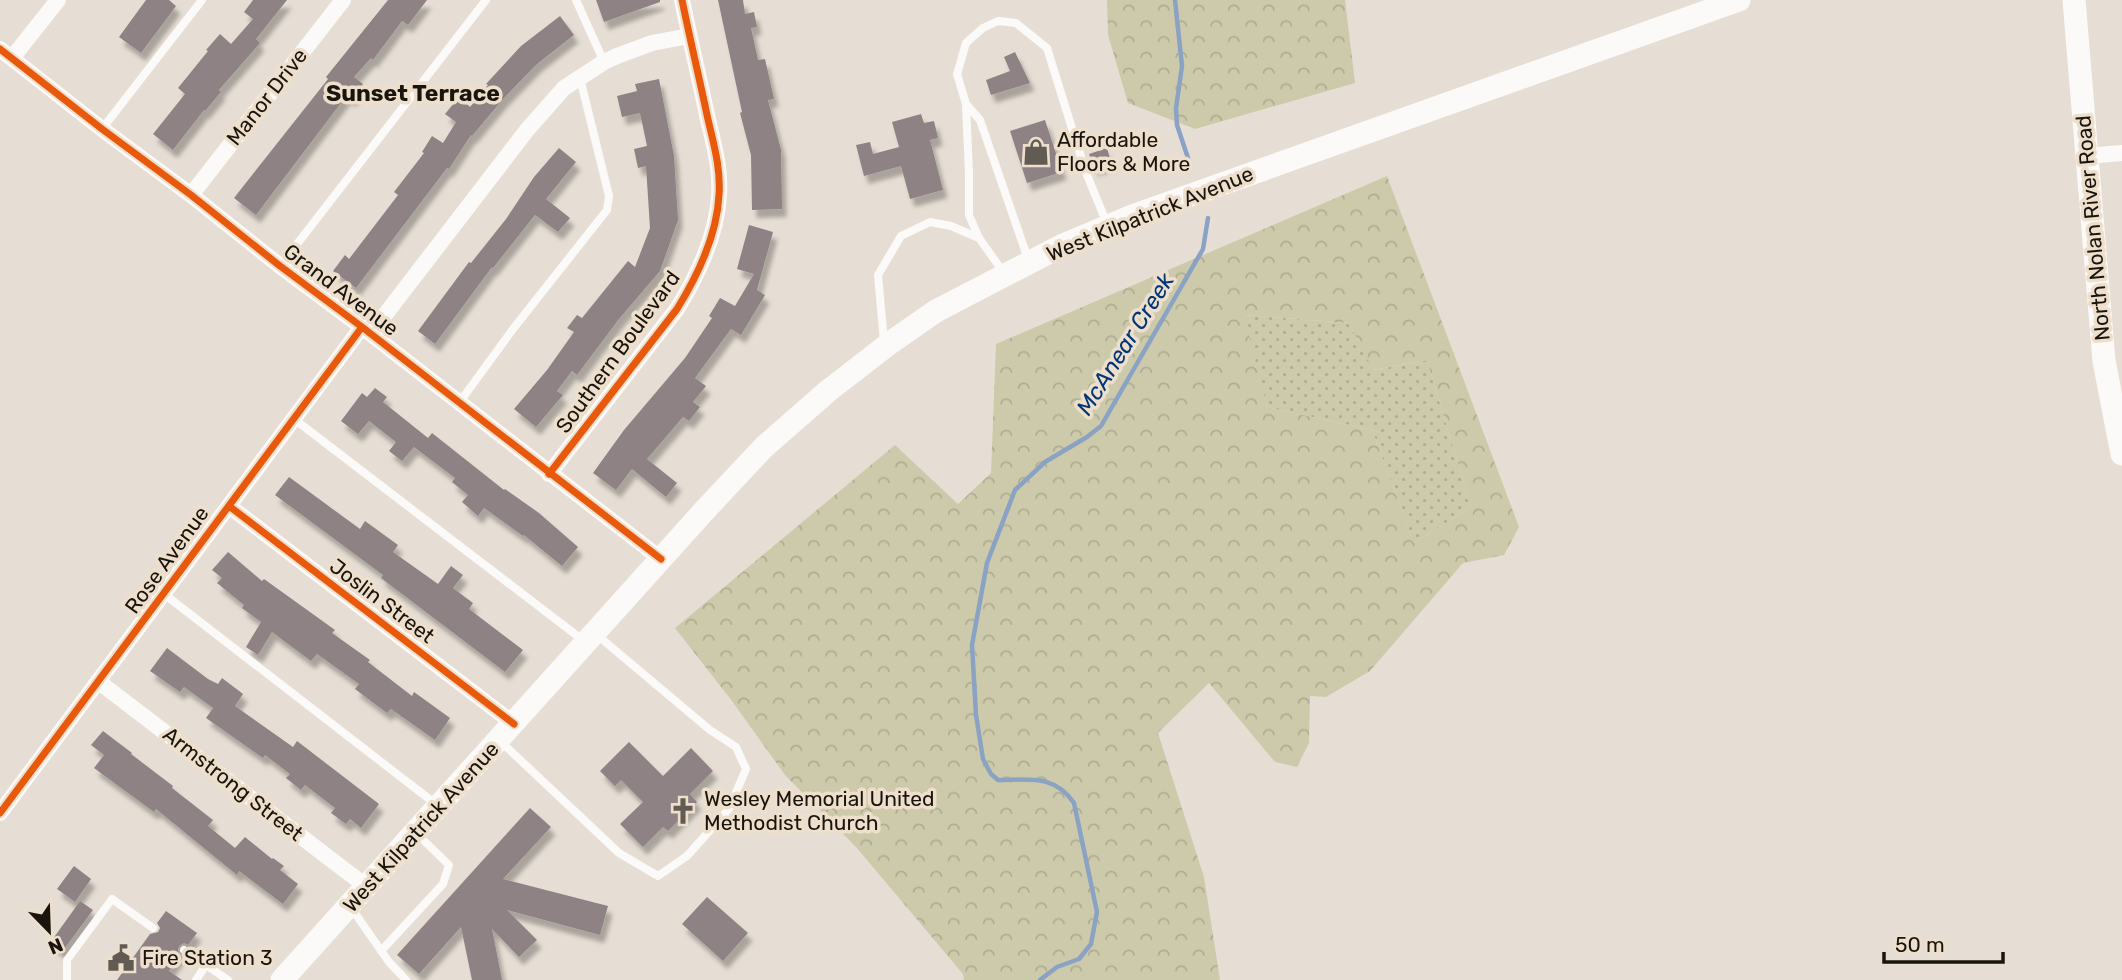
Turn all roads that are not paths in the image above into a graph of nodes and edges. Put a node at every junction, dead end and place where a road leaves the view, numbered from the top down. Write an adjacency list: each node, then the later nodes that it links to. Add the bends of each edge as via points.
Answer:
1 (58, 0): 10 (street)
2 (202, 0): 14 (lane)
3 (343, 0): 17 (street, Manor Drive)
4 (486, 0): 21 (lane)
5 (576, 0): 11 (lane)
6 (682, 0): 9 (street, Southern Boulevard)
7 (1739, 0): 18 (main road, West Kilpatrick Avenue)
8 (2074, 0): 16 (main road, North Nolan River Road)
9 (689, 36): 11 (street, Rose Avenue, via 640,47); 29 (street, Southern Boulevard, via 719,167 716,221 694,282 677,309)
10 (6, 54): 14 (street, Grand Avenue)
11 (604, 62): 12 (street, Rose Avenue)
12 (580, 77): 23 (street, Rose Avenue, via 564,88 527,130); 25 (lane, via 609,195 607,210)
13 (966, 104): 18 (lane, via 957,74 966,43 983,28 998,21 1016,23 1047,48); 19 (lane, via 969,215); 20 (lane, via 980,120)
14 (102, 129): 17 (street, Grand Avenue)
15 (2122, 153): 16 (street)
16 (2087, 156): 27 (main road, North Nolan River Road, via 2104,361)
17 (191, 195): 21 (street, Grand Avenue)
18 (1107, 226): 20 (main road, West Kilpatrick Avenue)
19 (979, 238): 22 (lane); 24 (lane, via 930,222 901,236 878,275)
20 (1029, 262): 22 (main road, West Kilpatrick Avenue)
21 (280, 266): 23 (street, Grand Avenue)
22 (1004, 274): 24 (main road, West Kilpatrick Avenue, via 936,311)
23 (367, 330): 25 (street, Grand Avenue); 26 (street, Rose Avenue)
24 (885, 347): 31 (main road, West Kilpatrick Avenue, via 764,447)
25 (459, 403): 29 (street, Grand Avenue)
26 (294, 419): 30 (street, Rose Avenue); 33 (lane)
27 (2119, 421): 28 (main road, North Nolan River Road)
28 (2122, 454)
29 (549, 474): 31 (street, Grand Avenue)
30 (229, 506): 32 (street, Rose Avenue); 35 (street, Joslin Street)
31 (661, 559): 33 (main road, West Kilpatrick Avenue)
32 (164, 594): 34 (street, Rose Avenue); 36 (lane)
33 (591, 638): 35 (main road, West Kilpatrick Avenue); 35 (lane, via 736,747 746,769 721,818 687,856 658,876 619,853)
34 (99, 682): 37 (street, Rose Avenue); 39 (street, Armstrong Street)
35 (507, 732): 36 (main road, West Kilpatrick Avenue)
36 (440, 807): 38 (main road, West Kilpatrick Avenue)
37 (0, 813)
38 (416, 832): 39 (main road, West Kilpatrick Avenue); 43 (lane, via 449,865 443,884)
39 (367, 887): 40 (main road, West Kilpatrick Avenue)
40 (350, 906): 43 (lane); 48 (main road, West Kilpatrick Avenue)
41 (153, 928): 45 (lane, via 112,899 67,960)
42 (184, 950): 44 (lane)
43 (381, 951): 49 (lane)
44 (206, 965): 46 (lane); 47 (lane)
45 (67, 980)
46 (196, 980)
47 (228, 980)
48 (282, 980)
49 (406, 980)

